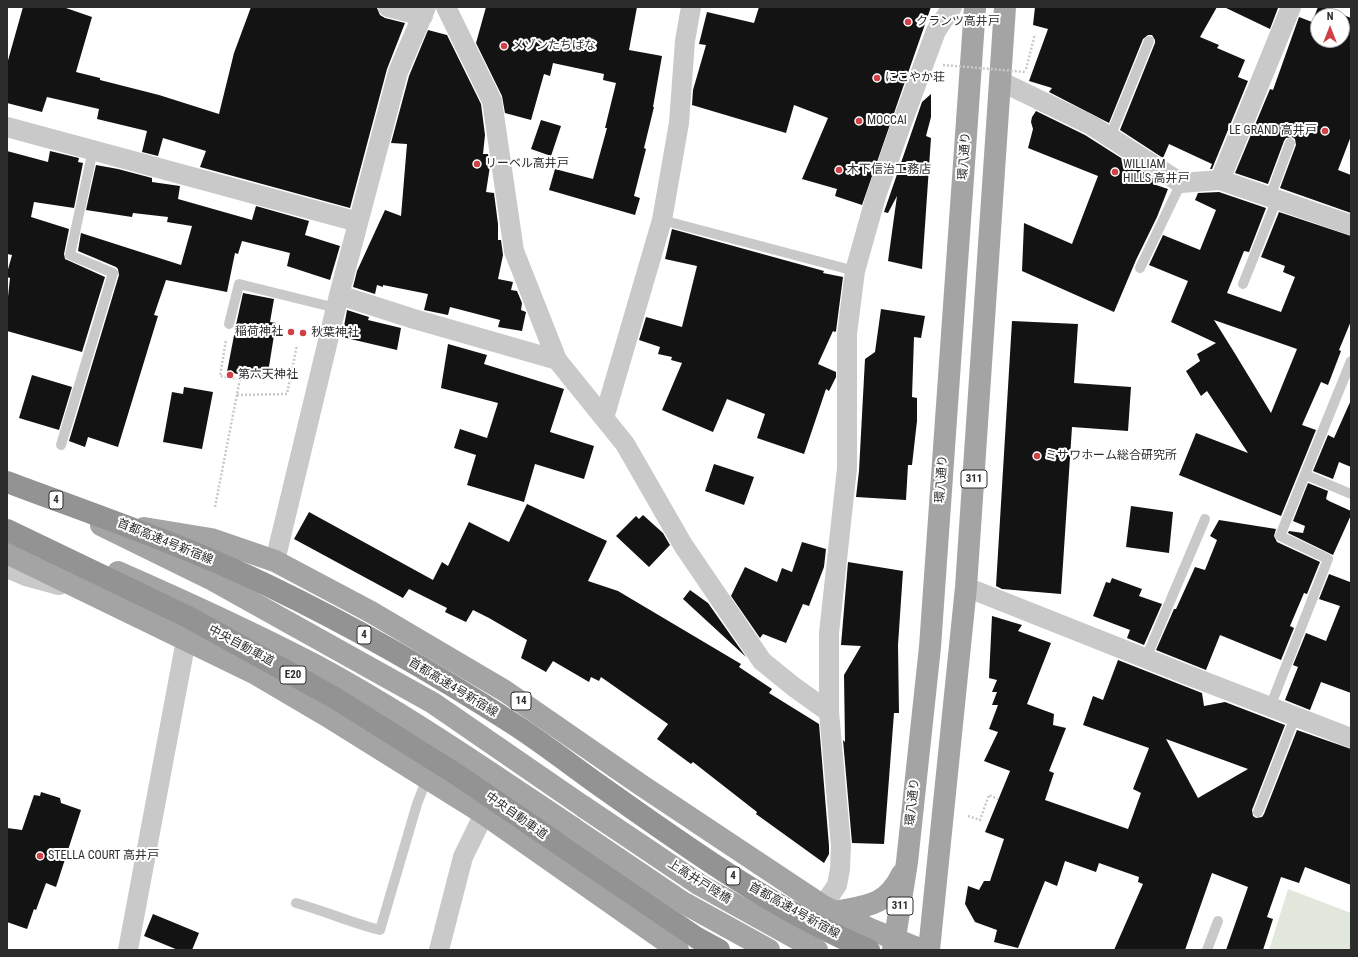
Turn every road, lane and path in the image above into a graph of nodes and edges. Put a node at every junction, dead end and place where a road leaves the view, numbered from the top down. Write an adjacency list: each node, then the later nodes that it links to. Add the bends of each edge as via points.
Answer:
1 (388, 7): 8 (street)
2 (446, 7): 29 (street, via 492,101 514,251)
3 (691, 7): 20 (street, via 685,41 679,124)
4 (952, 7): 24 (street, via 936,31 897,136 876,196)
5 (975, 7): 59 (main road, 環八通り / 311, via 930,647)
6 (1005, 7): 12 (main road, 311)
7 (1291, 7): 17 (street)
8 (424, 12): 21 (street, via 398,72)
9 (1035, 34): 11 (path, bridge, via 1026,72)
10 (1149, 41): 14 (lane)
11 (943, 65)
12 (1000, 81): 14 (street, via 1091,125); 45 (main road, 311)
13 (7, 127): 16 (street)
14 (1110, 137): 18 (street)
15 (1290, 143): 19 (lane)
16 (93, 150): 21 (street); 33 (lane, via 70,255 113,273)
17 (1220, 180): 18 (street); 19 (street)
18 (1182, 183): 23 (lane)
19 (1274, 198): 22 (street); 25 (lane)
20 (662, 220): 24 (lane); 32 (street)
21 (358, 222): 26 (street)
22 (1351, 225)
23 (1140, 268)
24 (855, 271): 50 (street, via 847,334 847,468 829,633)
25 (1243, 284)
26 (338, 301): 27 (lane, via 239,284); 29 (street); 43 (street)
27 (229, 324): 31 (path, via 220,376 240,379)
28 (297, 345): 31 (path, via 287,394)
29 (557, 360): 32 (street)
30 (1351, 362): 34 (lane)
31 (237, 395): 38 (path)
32 (604, 418): 50 (street, via 625,444 683,545 762,661)
33 (61, 445)
34 (1306, 475): 37 (lane); 49 (lane, via 1280,536 1328,559)
35 (7, 478): 40 (main road, 14)
36 (7, 482): 72 (highway, 首都高速4号新宿線 / 4, bridge, via 174,544 268,586 353,629 517,726 716,865 782,906 844,940)
37 (1351, 494)
38 (216, 507)
39 (1205, 519): 48 (lane)
40 (90, 520): 43 (main road, 14, via 211,539); 71 (main road, 上高井戸陸橋 / 14, bridge, via 209,578 433,703 700,884)
41 (7, 529): 68 (highway, 中央自動車道 / E20, via 188,618 282,668 399,737 697,938); 70 (main road, 上高井戸陸橋, bridge, via 198,607 315,665 432,734 684,903)
42 (7, 553): 46 (main road)
43 (275, 561): 58 (main road, 14, via 371,612 505,691)
44 (7, 568): 46 (street, via 26,576)
45 (966, 587): 48 (street); 74 (main road, 311)
46 (90, 593): 47 (main road)
47 (186, 640): 53 (main road, via 261,677); 65 (street)
48 (1146, 658): 49 (street)
49 (1270, 707): 51 (street)
50 (829, 712): 61 (street, via 841,854 837,885)
51 (1295, 717): 52 (street); 55 (lane)
52 (1351, 738)
53 (427, 778): 56 (main road); 60 (lane, via 416,804 380,930)
54 (998, 799): 57 (path, via 989,795 980,820)
55 (1258, 812)
56 (484, 814): 64 (main road); 66 (street, via 463,857)
57 (968, 816)
58 (726, 841): 61 (main road, 14); 69 (main road, via 772,891 769,933)
59 (907, 862): 61 (main road, via 896,887 884,899 870,905); 63 (main road, 環八通り / 311)
60 (296, 903)
61 (829, 909): 63 (main road, 14)
62 (1218, 921): 75 (lane)
63 (893, 944): 73 (main road, 14)
64 (672, 946): 67 (main road)
65 (128, 950)
66 (439, 950)
67 (687, 950)
68 (719, 950)
69 (753, 950)
70 (769, 950)
71 (817, 950)
72 (869, 950)
73 (922, 950)
74 (929, 950)
75 (1208, 950)

